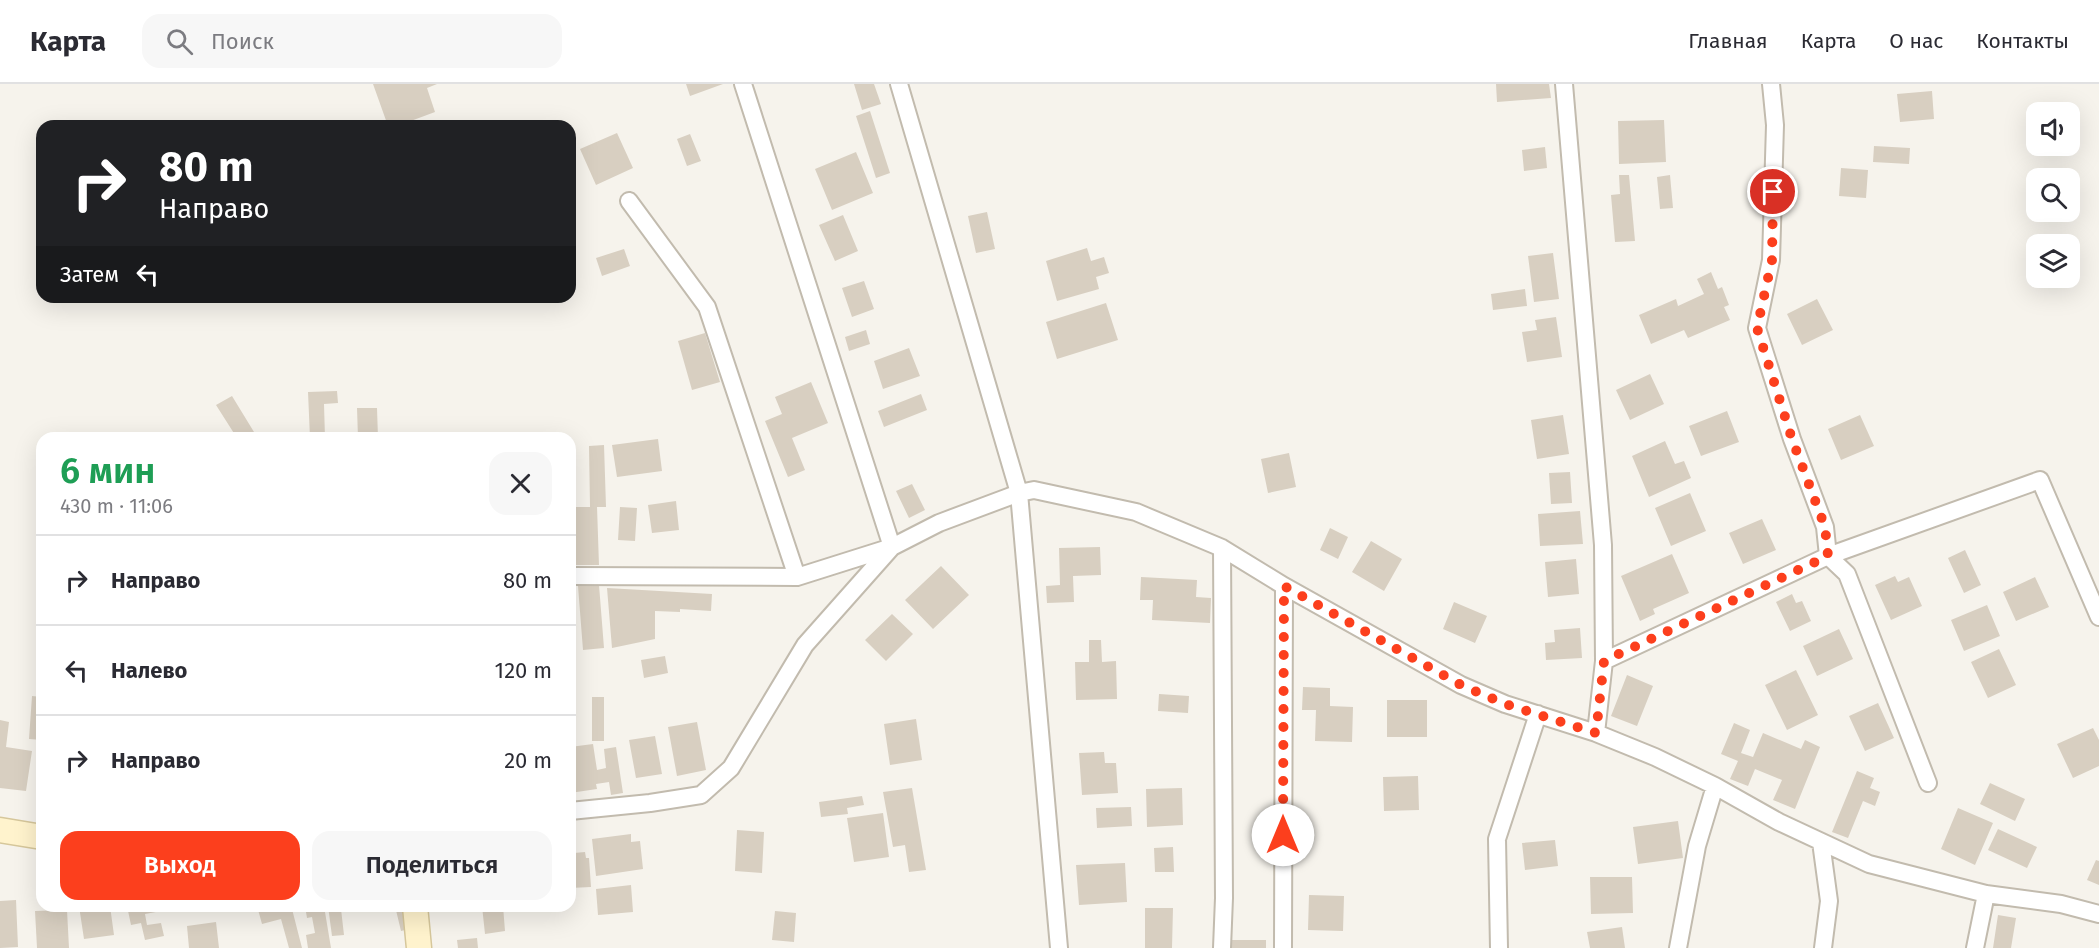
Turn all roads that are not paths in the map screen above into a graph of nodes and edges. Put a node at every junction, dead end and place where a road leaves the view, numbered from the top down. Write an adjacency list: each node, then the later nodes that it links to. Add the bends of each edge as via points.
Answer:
1 (743, 84): 7 (street)
2 (899, 84): 6 (street)
3 (1564, 84): 14 (street, via 1603,545)
4 (1771, 84): 9 (street, via 1775,124 1772,260 1757,328 1825,527)
5 (629, 201): 11 (street, via 707,308)
6 (1019, 493): 7 (street, via 939,523); 8 (street, via 1034,489 1136,512); 27 (street)
7 (892, 547): 11 (street); 19 (street, via 805,645 731,768 701,795)
8 (1222, 548): 12 (street); 28 (street)
9 (1828, 556): 13 (street, via 2040,480); 14 (street); 17 (street, via 1847,574)
10 (576, 576): 11 (street)
11 (796, 577)
12 (1284, 586): 15 (street, via 1461,685); 29 (street)
13 (2099, 617)
14 (1604, 661): 16 (street)
15 (1538, 714): 16 (street); 30 (street, via 1497,839)
16 (1596, 733): 18 (street)
17 (1928, 783)
18 (1715, 786): 22 (street); 31 (street, via 1697,846)
19 (576, 810)
20 (0, 830): 21 (street)
21 (36, 836)
22 (1821, 842): 23 (street, via 1869,864); 32 (street, via 1829,901)
23 (1986, 894): 25 (street, via 2061,904); 33 (street)
24 (416, 912): 26 (street)
25 (2099, 914)
26 (419, 948)
27 (1059, 948)
28 (1222, 948)
29 (1282, 948)
30 (1499, 948)
31 (1678, 948)
32 (1823, 948)
33 (1975, 948)

